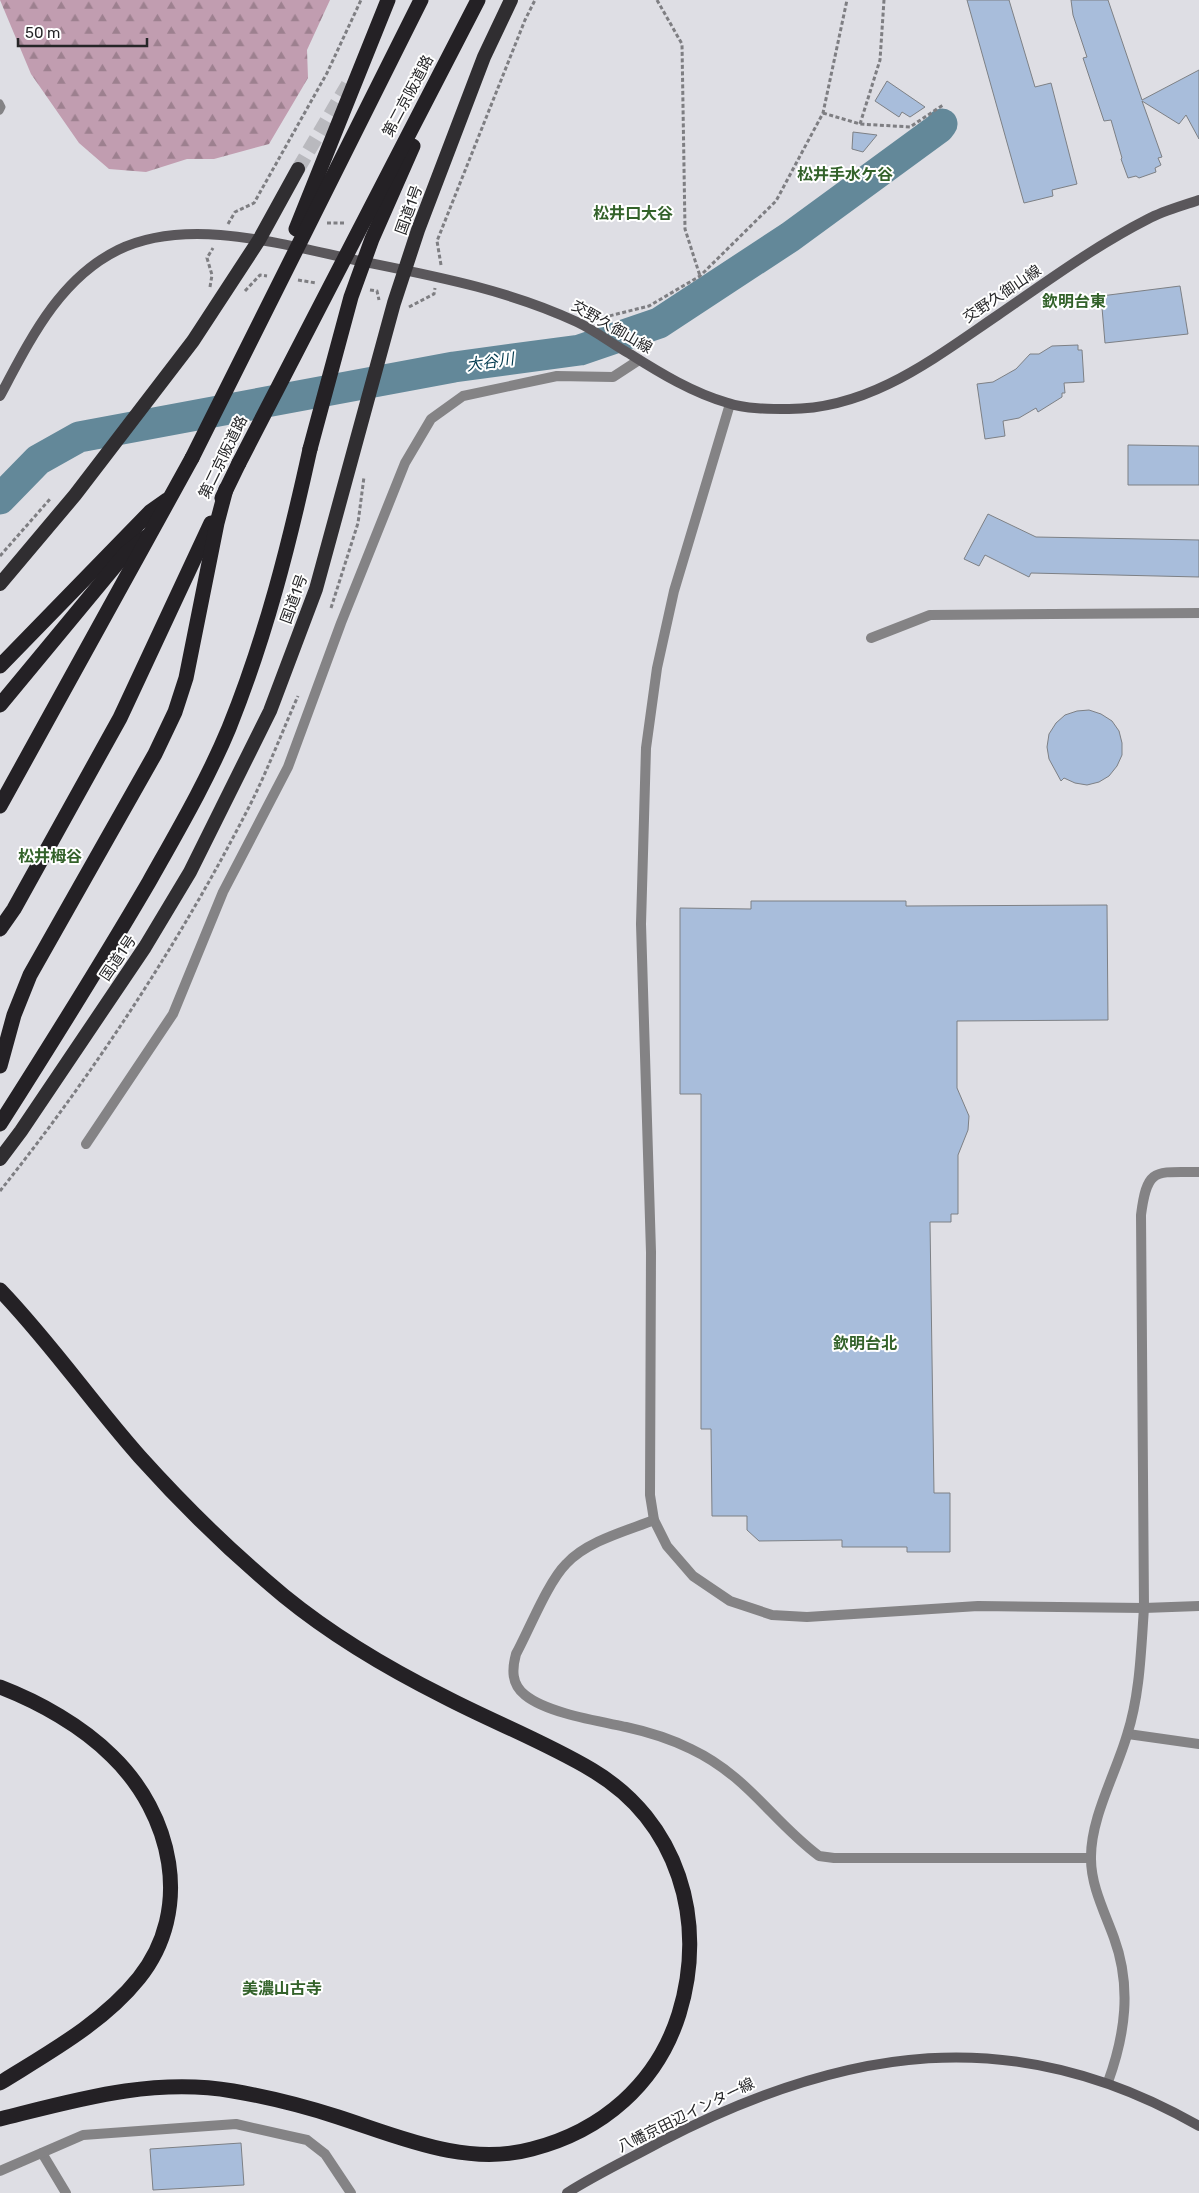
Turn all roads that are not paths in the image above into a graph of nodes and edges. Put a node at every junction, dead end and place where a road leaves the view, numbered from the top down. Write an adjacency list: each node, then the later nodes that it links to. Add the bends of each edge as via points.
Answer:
1 (396, 0): 5 (highway)
2 (421, 0): 12 (highway, 第二京阪道路, bridge)
3 (480, 0): 16 (highway, 第二京阪道路, bridge); 27 (highway, bridge, via 394,186 351,297 310,449 286,559 268,621 228,729 185,819 146,888 70,1016)
4 (511, 0): 11 (highway, 国道1号, via 484,57)
5 (388, 7): 12 (highway, bridge)
6 (0, 103): 7 (lane)
7 (0, 111)
8 (298, 169): 10 (highway)
9 (1199, 200): 15 (main road, 交野久御山線, via 1150,218 1083,257 907,376 873,393 830,405 789,409)
10 (259, 240): 11 (main road, 交野久御山線); 14 (main road, 交野久御山線, via 180,234 145,239 119,249 72,282 21,356); 19 (highway, via 166,377)
11 (405, 270): 13 (main road, 交野久御山線, via 537,304 582,324); 29 (highway, 国道1号, via 316,589 270,711 190,872 145,946)
12 (257, 326): 17 (highway, 第二京阪道路, bridge)
13 (639, 360): 15 (main road, 交野久御山線, via 689,388); 28 (street, via 613,377 557,376 463,396 431,419 401,472 288,767 223,892 173,1014)
14 (0, 396)
15 (730, 404): 32 (street, via 674,591 657,668 646,748 641,924 651,1252 650,1495)
16 (226, 489): 25 (highway, 第二京阪道路, via 120,718); 26 (highway, via 186,678 175,712 155,754 30,975 14,1015)
17 (170, 498): 18 (highway, 第二京阪道路); 22 (highway, via 150,512)
18 (151, 533): 23 (highway, via 125,554); 24 (highway, 第二京阪道路)
19 (0, 584)
20 (1199, 613): 21 (street, via 930,615)
21 (871, 638)
22 (0, 666)
23 (0, 705)
24 (0, 806)
25 (0, 929)
26 (0, 1066)
27 (0, 1124)
28 (86, 1144)
29 (0, 1159)
30 (1199, 1172): 34 (street, via 1164,1172 1152,1177 1144,1188 1141,1215)
31 (0, 1290): 41 (highway, via 186,1508 287,1598 338,1636 392,1669 596,1772 632,1801 660,1835 680,1874 690,1917 691,1956 686,1993 673,2032 652,2070 627,2100 594,2124 562,2140 526,2151 483,2153 442,2150 280,2100 227,2090 125,2090)
32 (654, 1520): 34 (street, via 668,1546 698,1580 730,1601 772,1615 807,1616 978,1606); 38 (street, via 587,1548 566,1563 512,1666 514,1679 526,1696 574,1715 651,1733 720,1765 748,1787 819,1856)
33 (1199, 1606): 34 (street)
34 (1144, 1608): 36 (street, via 1138,1685)
35 (0, 1686): 40 (highway, via 75,1727 112,1756 130,1776 157,1818 165,1841 172,1885 164,1930 140,1977 98,2017)
36 (1128, 1734): 37 (street); 38 (street, via 1099,1814)
37 (1199, 1744)
38 (1090, 1858): 39 (street, via 1101,1907 1119,1952 1125,1984 1122,2032)
39 (1108, 2082): 42 (main road, 八幡京田辺インター線, via 1143,2096); 47 (main road, 八幡京田辺インター線, via 1015,2061 931,2058 845,2070 761,2095 722,2111)
40 (0, 2083)
41 (0, 2119)
42 (1199, 2126)
43 (42, 2153): 44 (street); 45 (street); 46 (street, via 83,2135 236,2124 307,2140 325,2154)
44 (0, 2171)
45 (66, 2193)
46 (351, 2193)
47 (567, 2193)

